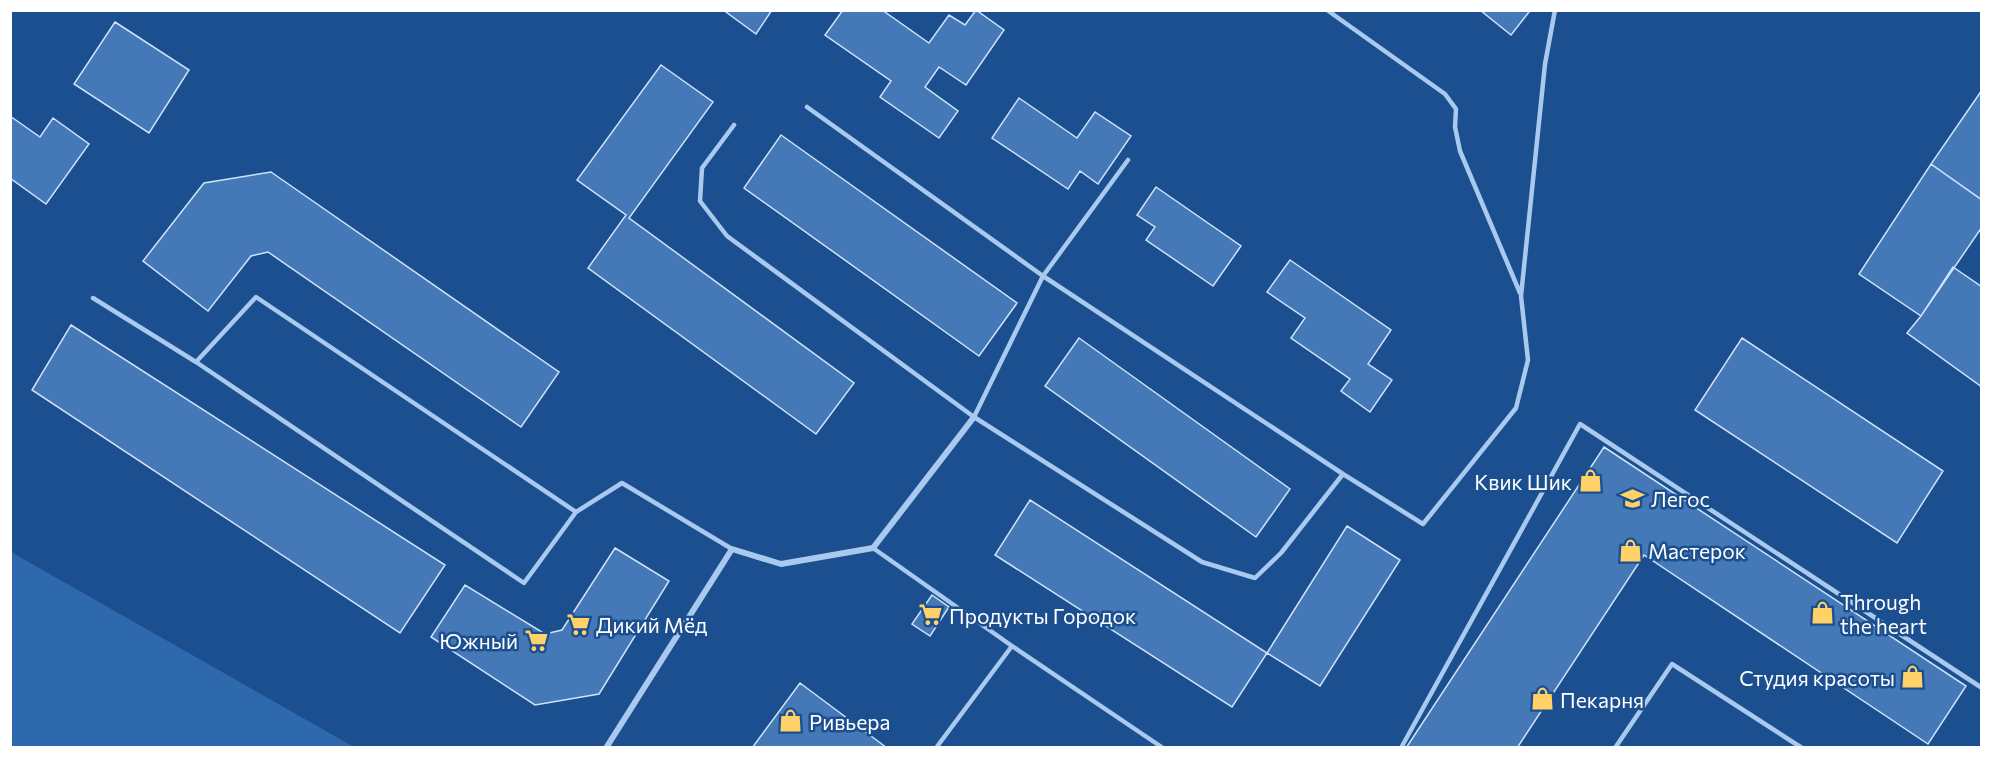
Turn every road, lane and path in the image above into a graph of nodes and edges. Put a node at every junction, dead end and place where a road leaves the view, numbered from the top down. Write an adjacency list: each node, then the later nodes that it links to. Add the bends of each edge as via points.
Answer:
1 (1328, 10): 7 (lane, via 1445,94 1456,109 1455,127 1461,151)
2 (1555, 10): 7 (lane, via 1545,64)
3 (807, 107): 6 (lane)
4 (734, 125): 10 (lane, via 702,168 700,201 727,236)
5 (1128, 160): 6 (lane)
6 (1043, 276): 10 (lane); 11 (lane)
7 (1521, 296): 11 (lane, via 1528,360 1516,408 1423,524)
8 (93, 298): 9 (lane)
9 (196, 362): 12 (lane, via 256,297); 12 (lane, via 524,583)
10 (974, 417): 11 (lane, via 1202,562 1255,578 1281,553); 13 (street)
11 (1343, 474)
12 (576, 512): 14 (lane, via 622,483)
13 (873, 548): 14 (street, via 782,564); 15 (lane)
14 (732, 549): 17 (street)
15 (1012, 646): 18 (lane); 19 (lane)
16 (1982, 688): 20 (lane, via 1580,424)
17 (606, 747)
18 (936, 747)
19 (1162, 747)
20 (1401, 747)
21 (1615, 747): 22 (lane, via 1672,664)
22 (1802, 747)

